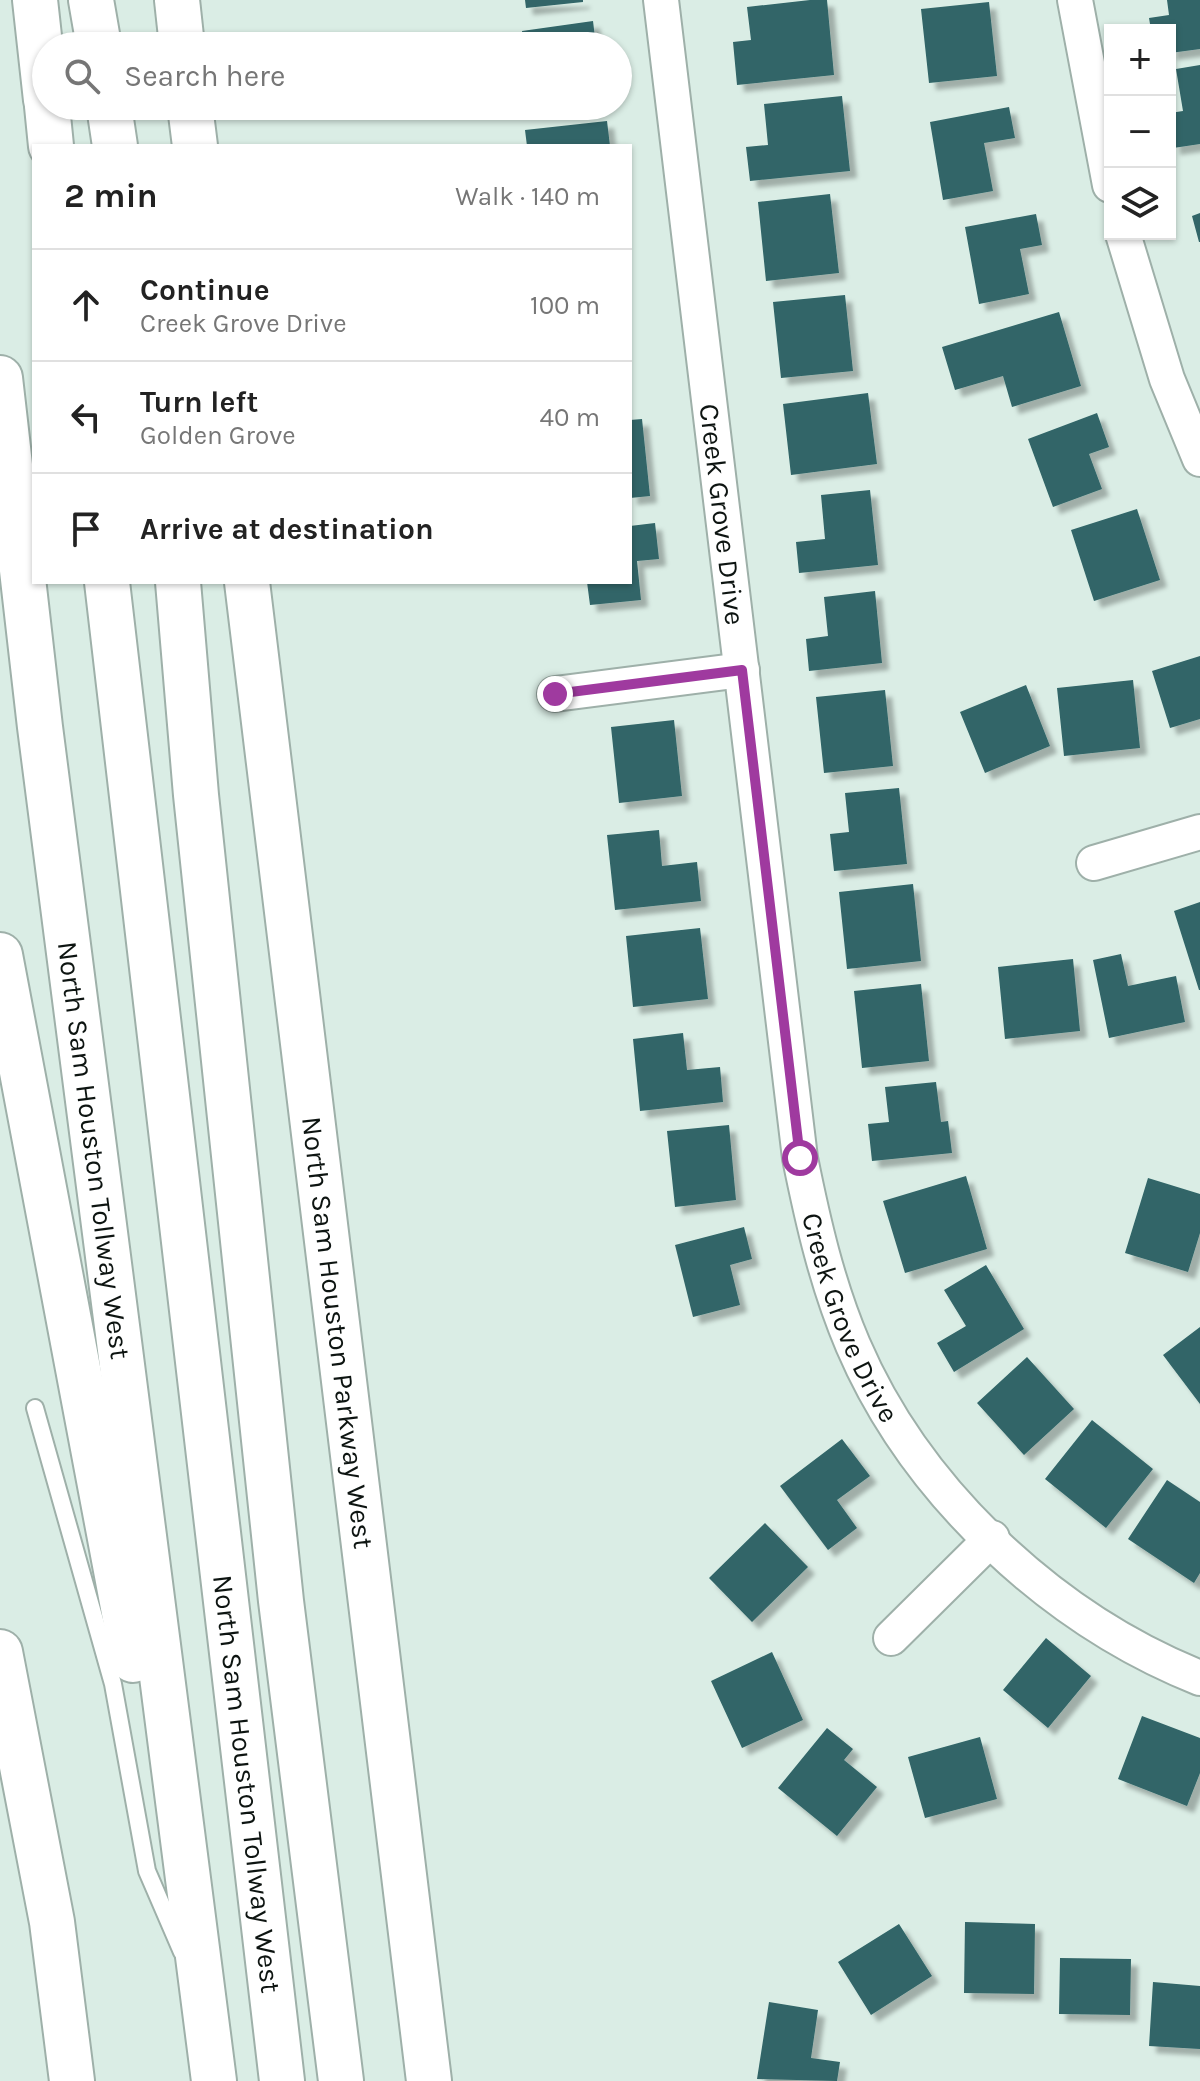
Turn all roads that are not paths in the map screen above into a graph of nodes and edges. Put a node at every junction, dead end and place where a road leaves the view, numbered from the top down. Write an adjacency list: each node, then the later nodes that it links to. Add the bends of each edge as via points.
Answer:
1 (35, 0): 6 (main road)
2 (91, 0): 7 (main road)
3 (177, 0): 8 (main road)
4 (661, 0): 22 (street, Creek Grove Drive)
5 (1075, 0): 15 (street)
6 (38, 32)
7 (97, 32)
8 (180, 32)
9 (48, 120): 12 (main road)
10 (111, 120): 13 (main road)
11 (192, 120): 14 (main road)
12 (51, 144)
13 (115, 144)
14 (195, 144)
15 (1107, 168)
16 (1125, 240): 18 (street, via 1167,379)
17 (0, 378): 32 (main road, North Sam Houston Tollway West, via 40,727)
18 (1200, 459)
19 (107, 584): 36 (main road, North Sam Houston Tollway West)
20 (178, 584): 37 (main road, North Sam Houston Tollway West, via 281,1601)
21 (247, 584): 38 (main road, North Sam Houston Parkway West)
22 (742, 670): 23 (street); 28 (street, Creek Grove Drive, via 800,1158 820,1255 853,1346 901,1431 949,1496)
23 (555, 694)
24 (1200, 832): 25 (street)
25 (1094, 863)
26 (0, 955): 32 (main road, North Sam Houston Tollway West, via 109,1521 157,1807 170,1864)
27 (35, 1408): 33 (lane, via 113,1684 147,1871 169,1929)
28 (992, 1538): 29 (street); 31 (street, Creek Grove Drive, via 1053,1596)
29 (891, 1638)
30 (0, 1652): 34 (main road, via 52,1922)
31 (1200, 1678)
32 (195, 1922): 33 (main road, North Sam Houston Tollway West)
33 (204, 1992): 35 (main road, North Sam Houston Tollway West)
34 (72, 2081)
35 (214, 2081)
36 (282, 2081)
37 (341, 2081)
38 (429, 2081)

